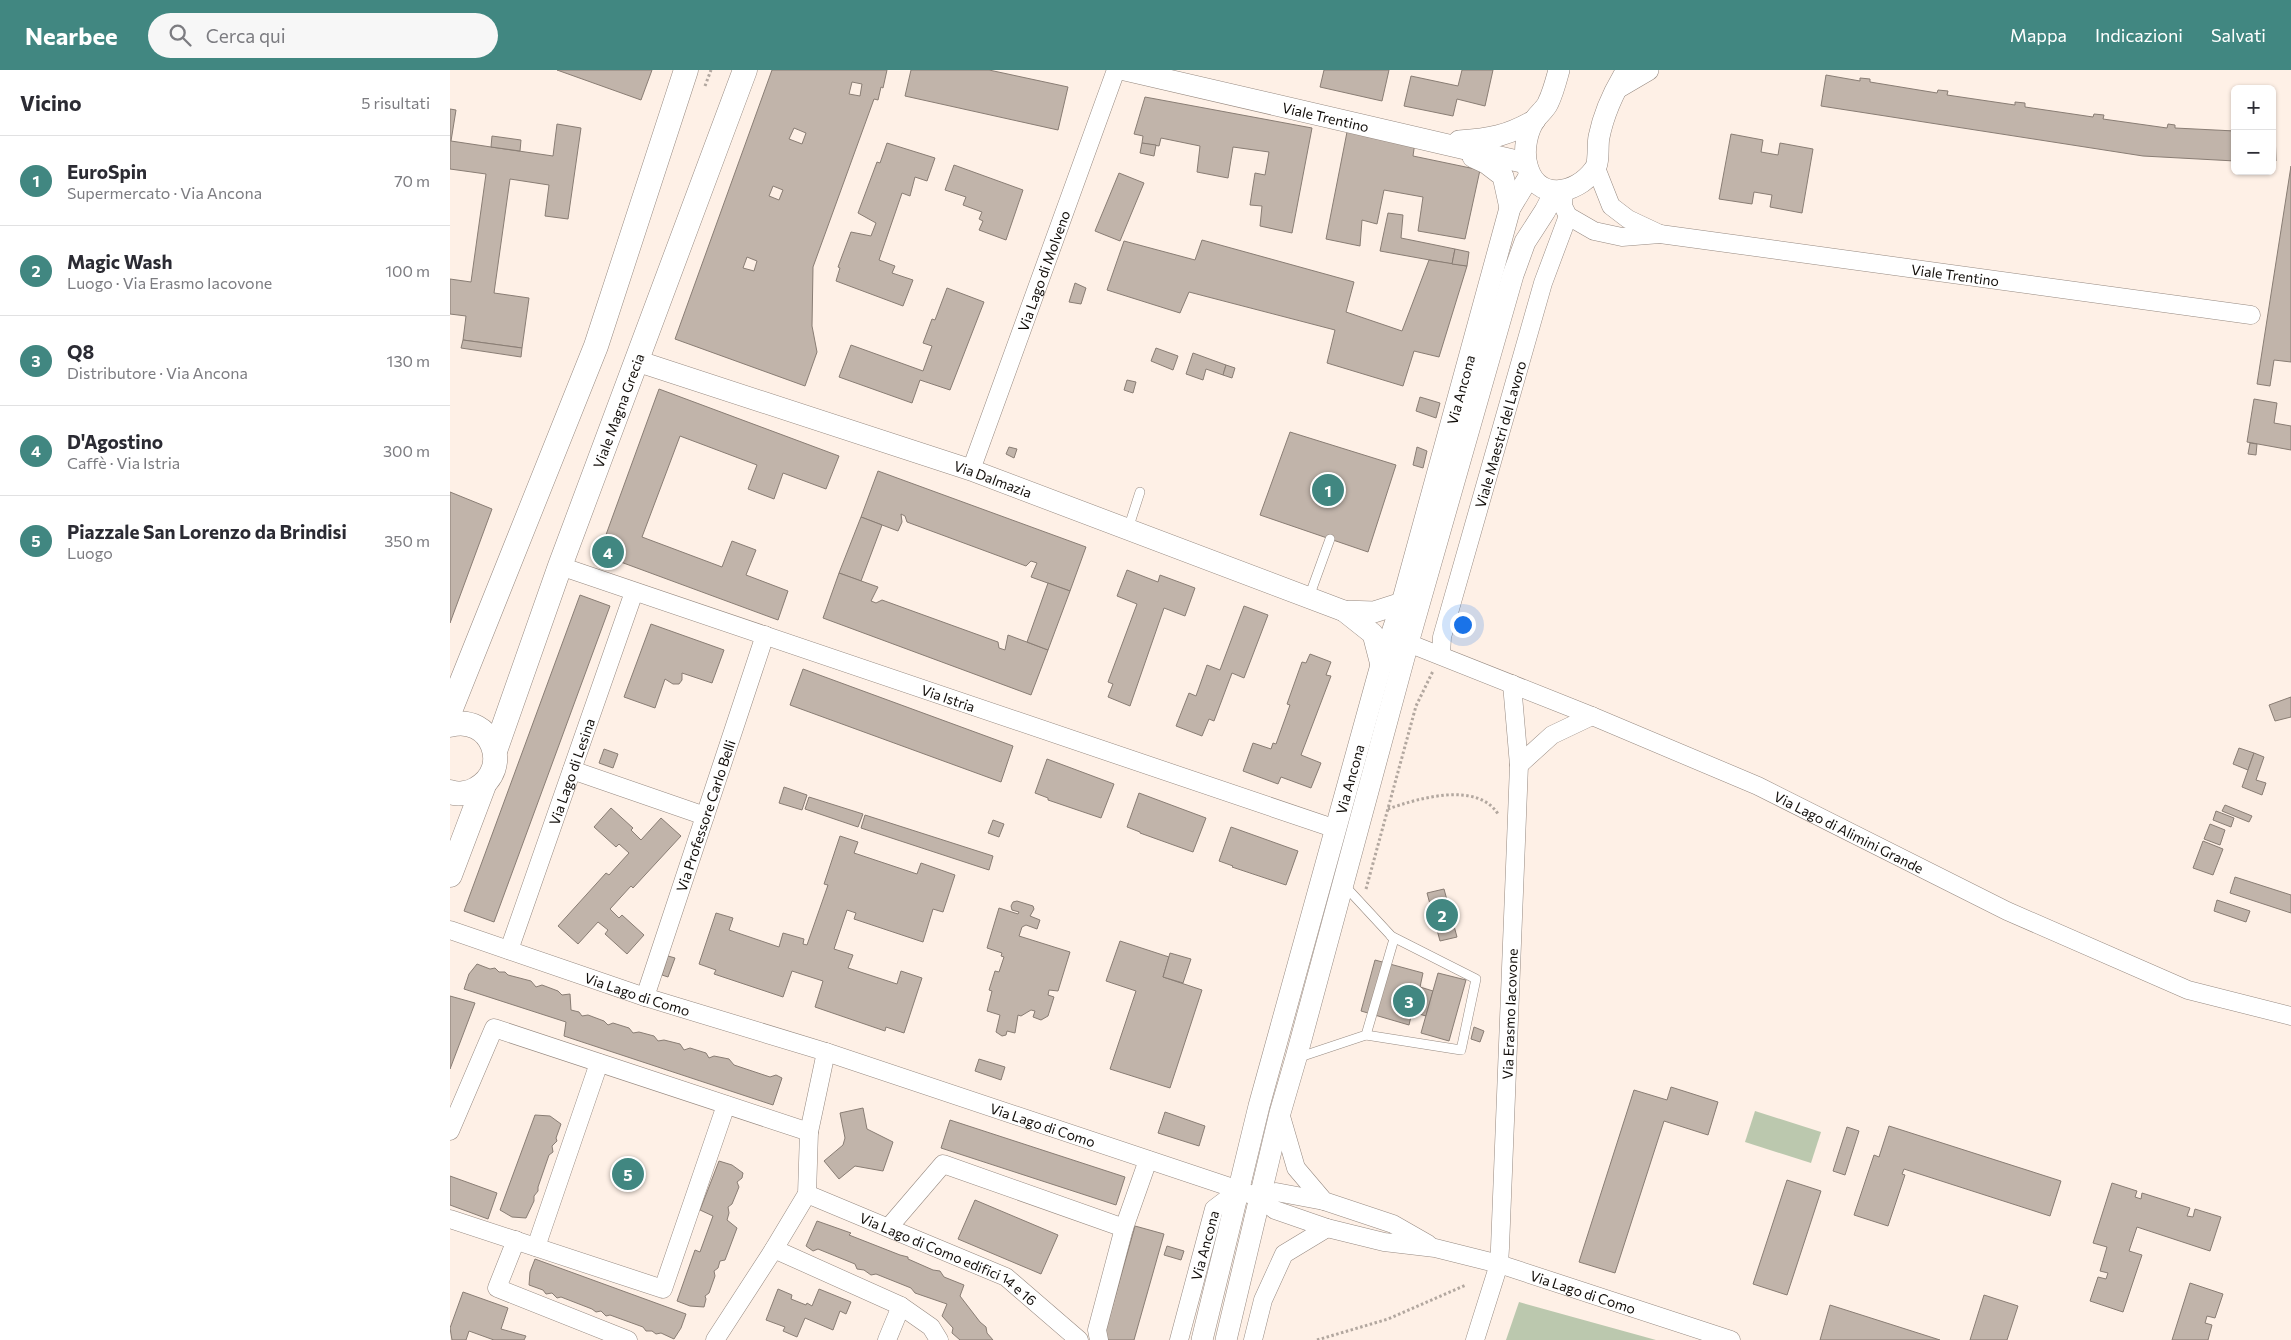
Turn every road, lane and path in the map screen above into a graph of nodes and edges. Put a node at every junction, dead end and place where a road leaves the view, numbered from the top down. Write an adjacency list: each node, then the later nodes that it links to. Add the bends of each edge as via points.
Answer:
1 (686, 70): 33 (main road, via 596,346)
2 (745, 70): 18 (main road, Viale Magna Grecia)
3 (1116, 70): 19 (street, Via Lago di Molveno)
4 (1126, 70): 10 (street, Viale Trentino)
5 (1559, 70): 9 (street, Via Ancona, via 1547,105)
6 (1627, 70): 8 (street)
7 (1648, 70): 8 (street)
8 (1614, 90): 11 (street, via 1599,137)
9 (1535, 120): 10 (street, via 1512,133); 12 (street, Via Ancona, via 1526,142)
10 (1439, 142): 12 (street, Viale Trentino); 14 (street, Via Ancona, via 1486,163 1503,176)
11 (1596, 168): 13 (street, via 1583,183); 16 (street, Viale Trentino, via 1611,206 1628,219)
12 (1528, 169): 13 (street, via 1541,187); 14 (street, Via Ancona)
13 (1560, 192): 15 (street); 29 (street, Via Ancona, via 1524,242 1512,275)
14 (1510, 208): 26 (street, Via Ancona)
15 (1568, 216): 16 (street, Viale Trentino, via 1594,231 1622,237); 30 (street, Viale Maestri del Lavoro, via 1543,283 1442,637)
16 (1660, 234): 17 (street, Viale Trentino)
17 (2251, 315)
18 (637, 361): 19 (street, Via Dalmazia); 23 (main road, Viale Magna Grecia)
19 (971, 470): 21 (street, Via Dalmazia)
20 (1140, 492): 21 (lane)
21 (1128, 529): 25 (street, Via Dalmazia)
22 (1330, 539): 25 (lane)
23 (560, 566): 24 (street, Via Istria); 36 (main road, Viale Magna Grecia)
24 (634, 592): 28 (street, Via Istria); 38 (street, Via Lago di Lesina)
25 (1309, 598): 27 (street, Via Dalmazia)
26 (1402, 603): 27 (street, Via Dalmazia, via 1374,612); 31 (street, Via Ancona)
27 (1344, 610): 31 (street, Via Dalmazia, via 1373,634)
28 (766, 636): 42 (street, Via Professore Carlo Belli); 44 (street, Via Istria)
29 (1408, 643): 30 (street, Via Lago di Alimini Grande); 46 (street, Via Ancona)
30 (1441, 655): 32 (street, Via Lago di Alimini Grande); 41 (path, via 1416,706)
31 (1381, 665): 44 (street, Via Ancona)
32 (1512, 684): 34 (street, Via Lago di Alimini Grande); 37 (street, Via Erasmo Iacovone)
33 (450, 711)
34 (1592, 716): 37 (street, via 1552,735); 52 (street, Via Lago di Alimini Grande, via 1758,786 2007,911 2188,990)
35 (450, 725): 36 (main road, via 460,722 476,726 488,736)
36 (495, 751): 39 (main road, Viale Magna Grecia, via 494,769)
37 (1519, 765): 74 (street, Via Erasmo Iacovone)
38 (572, 770): 42 (street); 50 (street, Via Lago di Lesina)
39 (484, 785): 40 (main road, via 470,793); 45 (main road, Viale Magna Grecia)
40 (450, 792)
41 (1388, 809): 43 (path, via 1434,796 1466,796 1490,803); 47 (path)
42 (705, 816): 51 (street, Via Professore Carlo Belli)
43 (1501, 821)
44 (1336, 829): 62 (street, Via Ancona)
45 (450, 875)
46 (1343, 884): 47 (lane); 55 (street, Via Ancona)
47 (1362, 904): 49 (lane)
48 (450, 930): 50 (street, Via Lago di Como)
49 (1391, 936): 53 (lane, via 1394,939); 53 (lane, via 1476,979 1461,1050)
50 (509, 950): 51 (street, Via Lago di Como)
51 (645, 997): 54 (street, Via Lago di Como)
52 (2291, 1016)
53 (1366, 1035): 55 (lane)
54 (826, 1052): 60 (street); 61 (street, Via Lago di Como)
55 (1296, 1058): 58 (street, Via Ancona)
56 (599, 1063): 57 (street); 59 (street, via 494,1028); 71 (street)
57 (726, 1105): 60 (street); 71 (street, via 663,1289)
58 (1280, 1113): 64 (street, Via Ancona); 65 (street, via 1296,1168)
59 (450, 1131)
60 (809, 1132): 63 (street)
61 (1148, 1160): 62 (street, Via Lago di Como); 68 (street)
62 (1239, 1190): 64 (street, Via Lago di Como); 83 (street, Via Ancona, via 1214,1209); 84 (street)
63 (807, 1194): 67 (street, Via Lago di Como edifici 14 e 16); 73 (street)
64 (1260, 1198): 65 (street, Via Lago di Como, via 1276,1192); 69 (street, Via Lago di Como, via 1275,1210); 85 (street, Via Ancona)
65 (1324, 1201): 72 (street, Via Lago di Como, via 1393,1224)
66 (450, 1219): 70 (street)
67 (888, 1227): 68 (street, via 943,1164); 81 (street, Via Lago di Como edifici 14 e 16, via 1006,1277)
68 (1124, 1228): 82 (street, via 1096,1330)
69 (1327, 1228): 72 (street, Via Lago di Como, via 1384,1242); 86 (street, via 1284,1254 1263,1300)
70 (516, 1240): 71 (street); 77 (street, via 497,1288)
71 (536, 1247)
72 (1435, 1248): 74 (street, Via Lago di Como)
73 (774, 1249): 76 (street); 78 (street)
74 (1499, 1264): 88 (street, Via Erasmo Iacovone); 89 (street, Via Lago di Como)
75 (1466, 1285): 87 (path, via 1388,1319)
76 (901, 1306): 79 (street); 80 (street, via 930,1327)
77 (628, 1340)
78 (715, 1340)
79 (887, 1340)
80 (939, 1340)
81 (1079, 1340)
82 (1099, 1340)
83 (1179, 1340)
84 (1202, 1340)
85 (1226, 1340)
86 (1253, 1340)
87 (1317, 1340)
88 (1475, 1340)
89 (1731, 1340)

